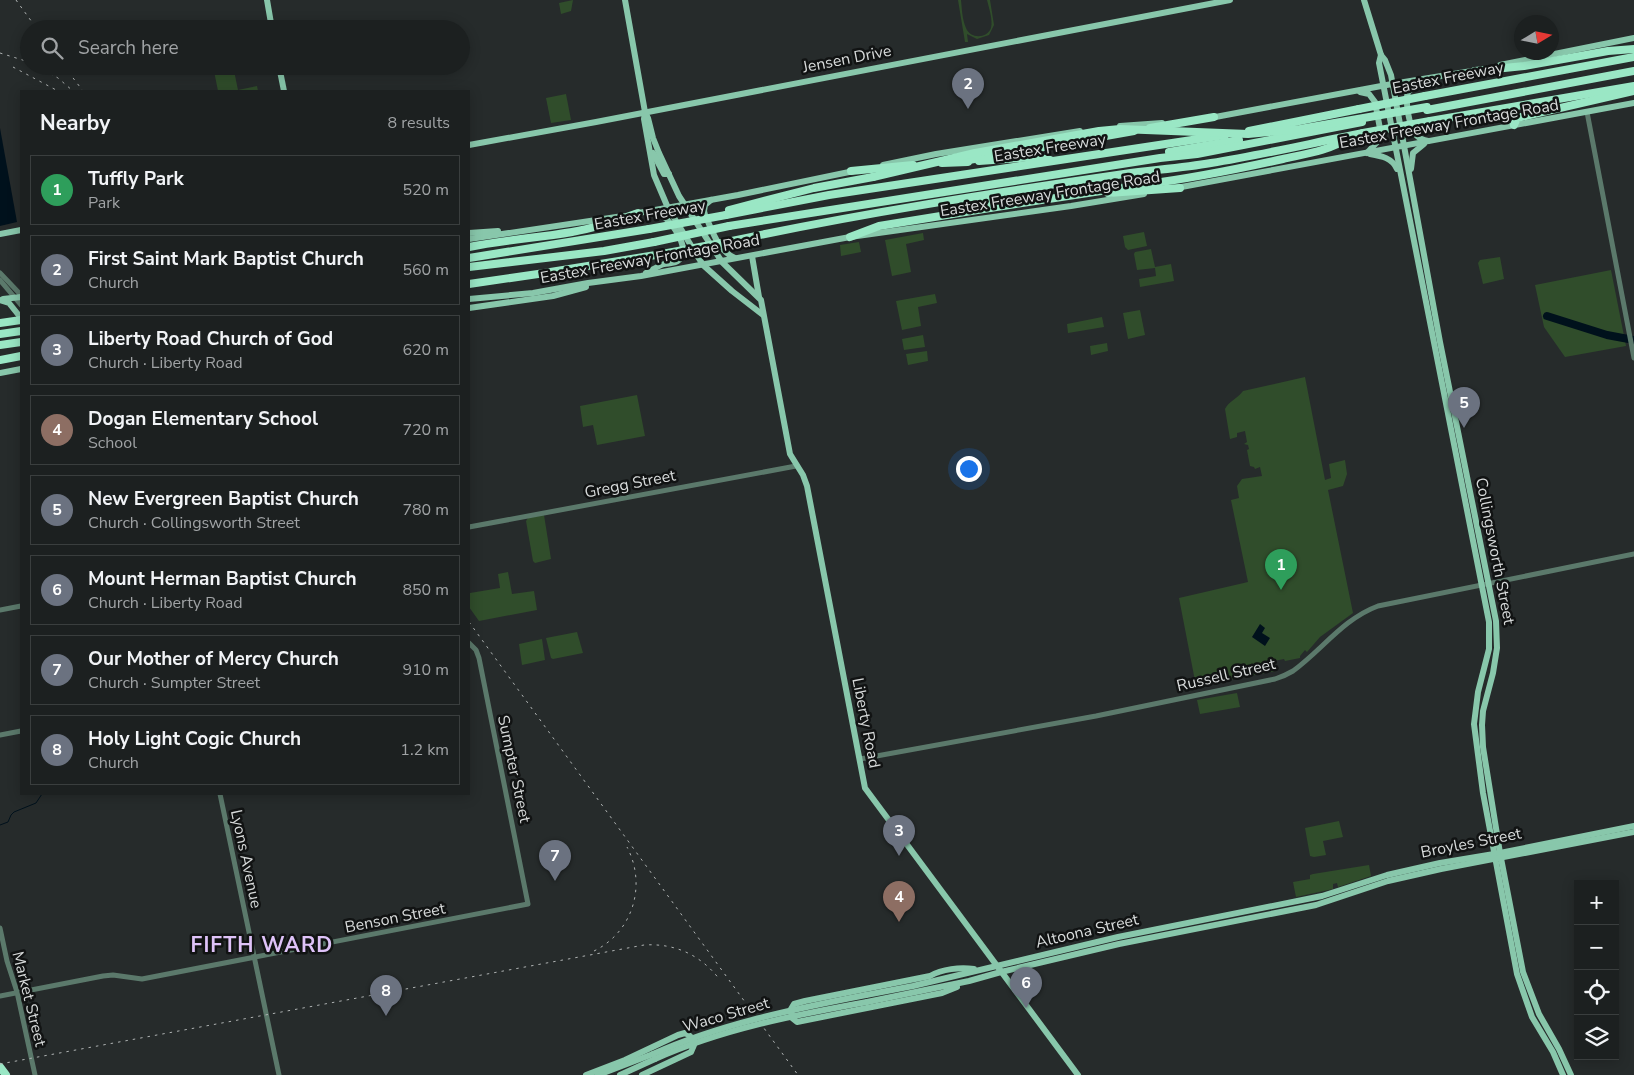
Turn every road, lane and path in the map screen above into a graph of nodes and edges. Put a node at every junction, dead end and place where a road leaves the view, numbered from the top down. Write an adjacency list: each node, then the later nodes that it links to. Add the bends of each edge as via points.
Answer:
1 (267, 0): 5 (main road)
2 (624, 0): 22 (main road)
3 (1230, 0): 22 (main road, Jensen Drive)
4 (1364, 0): 8 (main road, Collingsworth Street)
5 (270, 20)
6 (1634, 38): 11 (main road)
7 (1634, 48): 11 (highway)
8 (1380, 55): 14 (main road, Collingsworth Street, via 1386,60); 15 (main road, Collingsworth Street)
9 (1634, 57): 35 (highway, Eastex Freeway, bridge, via 1247,131)
10 (1634, 70): 21 (highway)
11 (1475, 71): 13 (main road)
12 (281, 75): 17 (main road)
13 (1422, 79): 14 (main road); 28 (main road, via 1408,92 1407,104 1414,133)
14 (1392, 84): 15 (main road); 30 (main road, Collingsworth Street)
15 (1384, 86): 19 (main road); 31 (main road, Collingsworth Street)
16 (1634, 86): 27 (highway, bridge)
17 (284, 90)
18 (1634, 91): 25 (highway, via 1517,118)
19 (1356, 92): 24 (main road); 33 (main road, via 1369,94 1375,102 1381,134)
20 (1634, 103): 23 (main road, Eastex Freeway Frontage Road)
21 (1427, 108): 26 (highway, Eastex Freeway, bridge); 34 (highway, bridge)
22 (645, 112): 29 (main road, Jensen Drive); 32 (main road); 37 (main road)
23 (1587, 112): 25 (main road, Eastex Freeway Frontage Road); 84 (street)
24 (1214, 117): 36 (main road, via 1060,134); 38 (highway, bridge)
25 (1514, 125): 28 (main road, Eastex Freeway Frontage Road)
26 (1300, 129): 38 (highway, bridge, via 1230,134 1099,131 974,153); 50 (highway, Eastex Freeway, bridge)
27 (1353, 135): 40 (highway, via 1210,163); 55 (highway, bridge, via 1338,144 1310,153 1193,178 879,226)
28 (1429, 142): 30 (main road, Eastex Freeway Frontage Road); 41 (main road, via 1414,153)
29 (470, 145)
30 (1404, 146): 31 (main road, Eastex Freeway Frontage Road); 41 (main road, Collingsworth Street)
31 (1396, 148): 33 (main road, Eastex Freeway Frontage Road); 39 (main road, Collingsworth Street)
32 (651, 150): 37 (main road, via 664,174); 46 (main road, via 654,175)
33 (1367, 153): 39 (main road, via 1391,160); 42 (main road, Eastex Freeway Frontage Road)
34 (1197, 154): 40 (highway, via 1103,171); 50 (highway)
35 (1057, 162): 36 (highway, via 1034,157); 49 (highway, Eastex Freeway)
36 (851, 171): 44 (main road)
37 (669, 174): 45 (main road)
38 (873, 176): 49 (highway, via 814,188)
39 (1402, 179): 91 (main road, Collingsworth Street)
40 (1088, 180): 43 (highway)
41 (1411, 182): 91 (main road, Collingsworth Street)
42 (1180, 188): 43 (highway, via 994,201); 55 (main road, Eastex Freeway Frontage Road)
43 (974, 198): 68 (highway, bridge, via 874,213 662,254)
44 (712, 200): 45 (main road); 60 (main road, via 705,205 706,215 720,246)
45 (684, 205): 46 (main road); 61 (main road)
46 (668, 208): 47 (main road); 62 (main road)
47 (650, 211): 48 (main road); 65 (main road, via 666,219 684,246 684,254 679,260)
48 (638, 213): 52 (main road); 57 (highway, via 574,232)
49 (726, 213): 59 (highway, Eastex Freeway, bridge)
50 (753, 222): 63 (highway, bridge, via 604,251)
51 (20, 230): 54 (main road)
52 (524, 232): 53 (main road); 56 (main road)
53 (470, 233)
54 (0, 234)
55 (850, 237): 58 (main road, Eastex Freeway Frontage Road)
56 (470, 239)
57 (470, 247)
58 (752, 256): 60 (main road, Eastex Freeway Frontage Road); 70 (main road, Liberty Road)
59 (470, 258)
60 (736, 259): 61 (main road, Eastex Freeway Frontage Road)
61 (722, 262): 62 (main road, Eastex Freeway Frontage Road); 70 (main road)
62 (704, 265): 65 (main road, Eastex Freeway Frontage Road); 73 (main road)
63 (470, 267)
64 (0, 273): 69 (street)
65 (640, 276): 66 (main road, Eastex Freeway Frontage Road)
66 (621, 279): 72 (main road, Eastex Freeway Frontage Road); 74 (main road, via 552,296)
67 (0, 280): 69 (street)
68 (470, 284)
69 (19, 297): 71 (main road)
70 (760, 298): 73 (main road, via 758,303); 75 (main road, Liberty Road)
71 (0, 299): 76 (main road, via 9,303)
72 (470, 299)
73 (750, 305): 75 (main road)
74 (470, 308)
75 (763, 315): 88 (main road, Liberty Road, via 790,454)
76 (20, 318)
77 (20, 319): 78 (highway)
78 (0, 323)
79 (20, 331): 80 (highway)
80 (0, 334)
81 (20, 342): 82 (highway)
82 (0, 345)
83 (20, 356): 85 (highway)
84 (1634, 358)
85 (0, 360)
86 (20, 369): 87 (main road)
87 (0, 373)
88 (796, 466): 89 (street, Gregg Street); 97 (main road, Liberty Road, via 807,486)
89 (470, 527)
90 (1634, 554): 91 (street, Russell Street)
91 (1485, 583): 97 (street, Russell Street, via 1366,610 1292,671 1275,679); 101 (main road, Collingsworth Street, via 1496,622 1497,648 1482,711 1482,724)
92 (20, 606): 93 (street)
93 (0, 610)
94 (470, 644): 103 (street, Sumpter Street, via 479,658)
95 (20, 731): 96 (street)
96 (0, 735)
97 (860, 759): 106 (main road, Liberty Road, via 865,788)
98 (220, 795): 105 (street, Lyons Avenue)
99 (1634, 826): 101 (main road, Broyles Street)
100 (1634, 832): 101 (main road, Broyles Street)
101 (1497, 856): 102 (main road, Broyles Street, via 1440,863 1386,875); 125 (main road, Collingsworth Street, via 1517,974 1532,1017); 126 (main road, Collingsworth Street, via 1523,972 1539,1014)
102 (1316, 901): 106 (main road, Altoona Street, via 1118,937); 108 (main road, Altoona Street)
103 (528, 904): 105 (street, Benson Street)
104 (0, 928): 112 (street, Market Street)
105 (253, 958): 112 (street, Benson Street, via 142,979 109,975); 119 (street, Lyons Avenue)
106 (996, 966): 107 (main road, Altoona Street); 108 (main road, Liberty Road)
107 (978, 970): 109 (main road, via 958,968); 110 (main road, Altoona Street)
108 (1001, 972): 111 (main road, Altoona Street); 124 (main road, Liberty Road)
109 (930, 976): 110 (main road); 111 (main road, via 794,1004 792,1018 797,1022 942,993)
110 (954, 976): 114 (main road, Altoona Street)
111 (969, 981): 114 (main road, Altoona Street)
112 (17, 992): 113 (street, Benson Street); 118 (street, Market Street)
113 (0, 996)
114 (866, 999): 115 (main road, Waco Street, bridge, via 810,1006 715,1030 682,1041)
115 (654, 1057): 121 (main road, Waco Street); 122 (main road, Waco Street)
116 (0, 1067): 117 (highway)
117 (6, 1075)
118 (35, 1075)
119 (279, 1075)
120 (586, 1075): 123 (main road, via 678,1035 685,1033 690,1036 694,1045 691,1052)
121 (598, 1075)
122 (620, 1075)
123 (642, 1075)
124 (1078, 1075)
125 (1563, 1075)
126 (1571, 1075)

